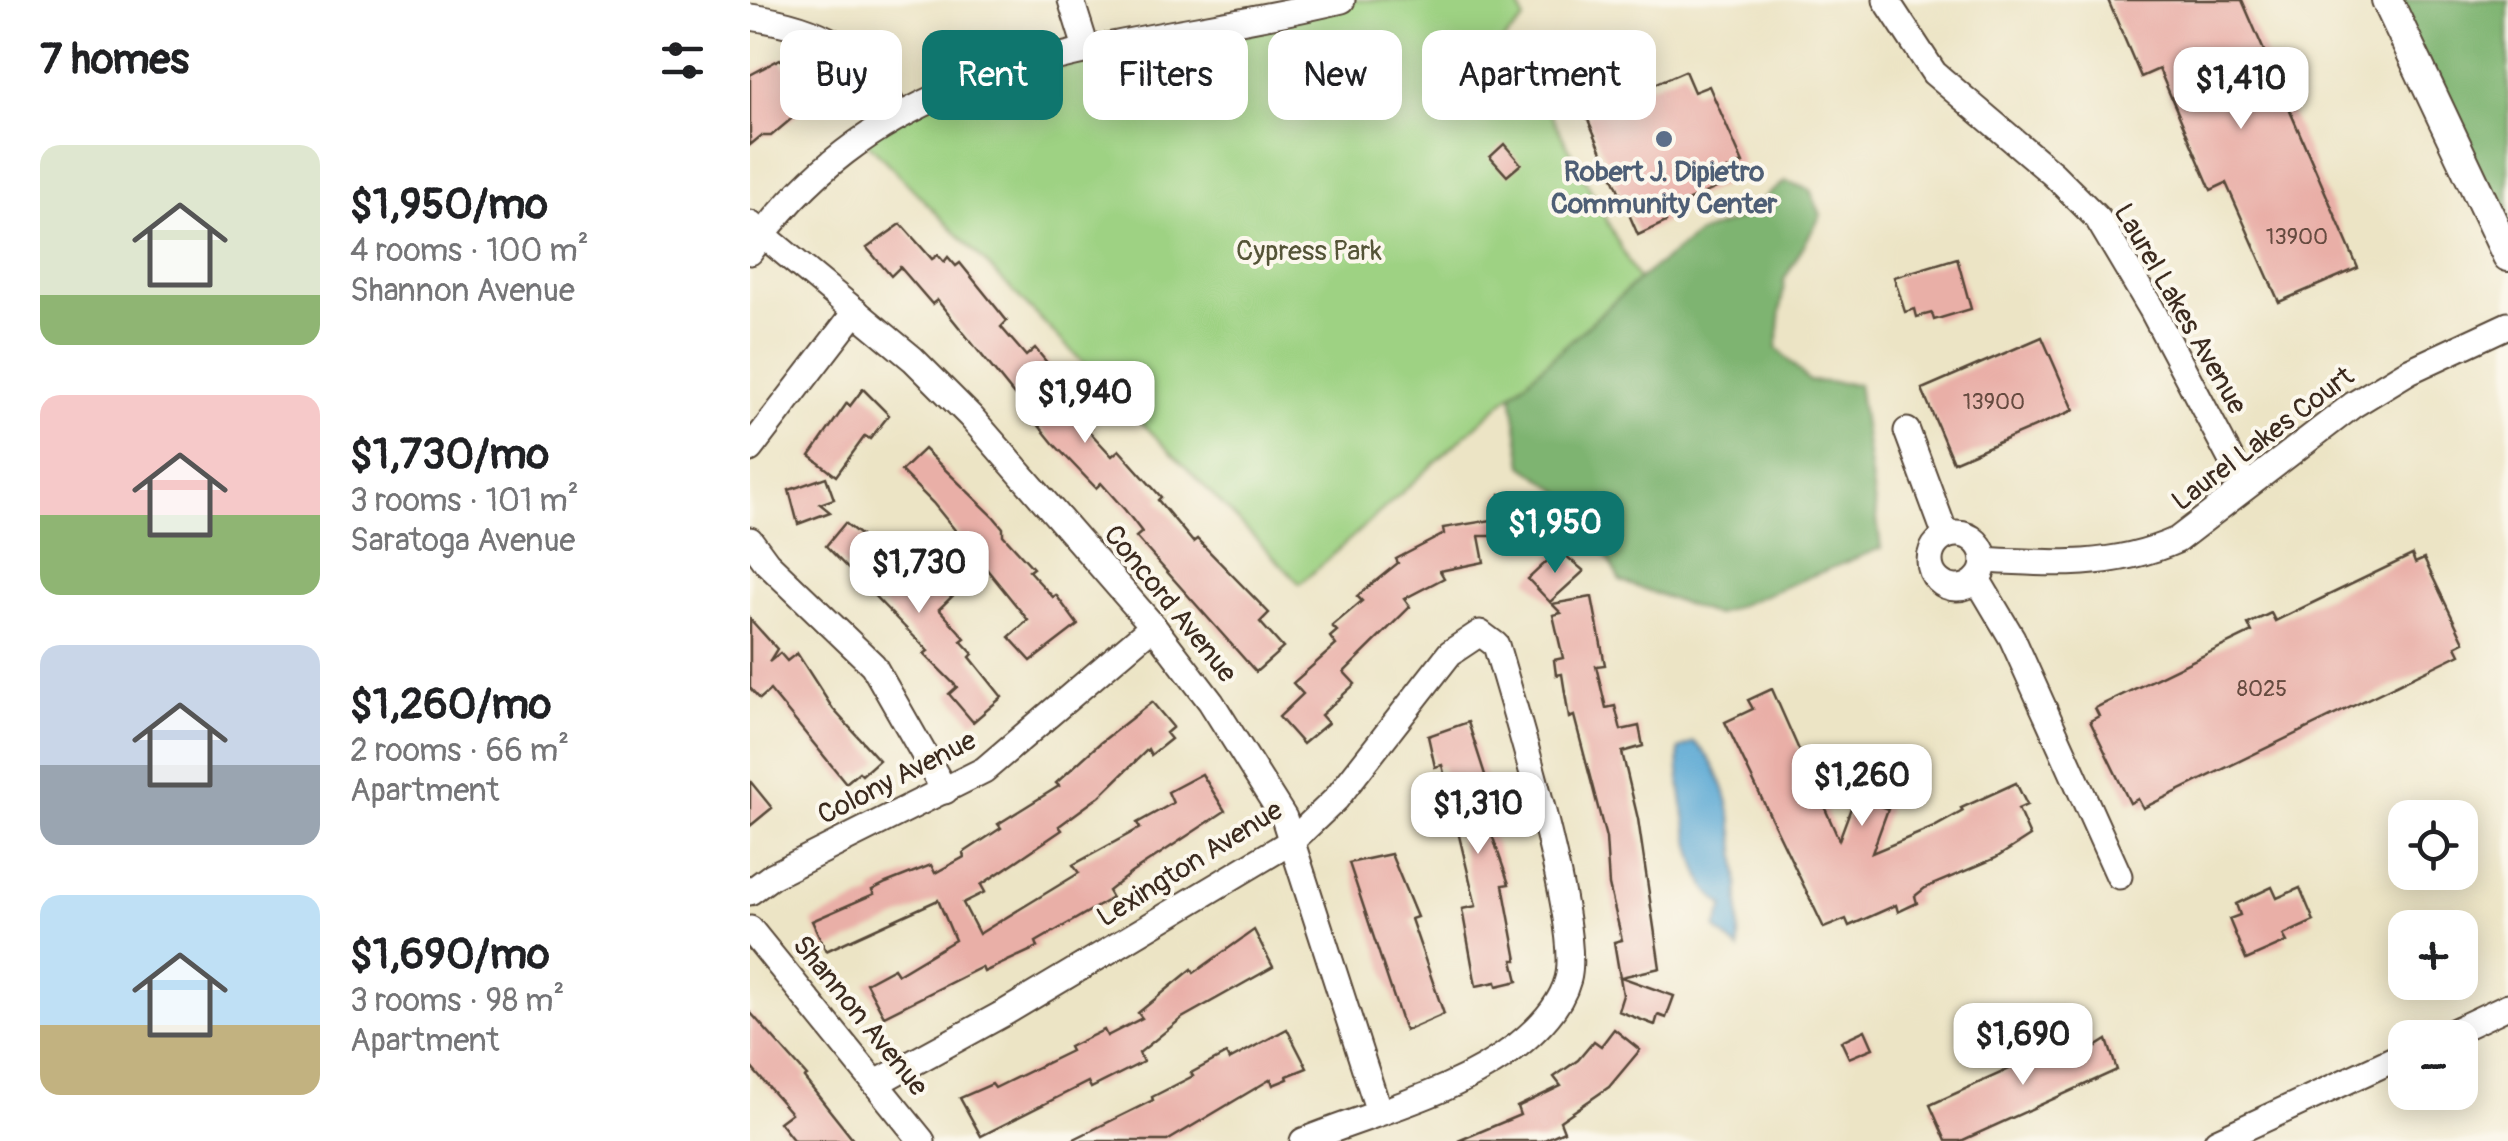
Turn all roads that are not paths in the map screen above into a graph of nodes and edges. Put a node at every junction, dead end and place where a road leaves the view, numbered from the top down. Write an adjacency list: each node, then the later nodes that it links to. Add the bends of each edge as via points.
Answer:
1 (1071, 0): 8 (street)
2 (1342, 0): 7 (street)
3 (2386, 0): 13 (main road)
4 (1896, 3): 18 (street, Laurel Lakes Avenue, via 1934,73 2098,219)
5 (750, 17): 6 (street)
6 (809, 30)
7 (1192, 30)
8 (1083, 38)
9 (1083, 52): 10 (street, via 1007,69)
10 (902, 112)
11 (888, 120): 12 (street, via 822,170)
12 (754, 237): 14 (street, Concord Avenue)
13 (2508, 256)
14 (856, 310): 17 (street); 22 (street, Concord Avenue, via 971,416)
15 (2508, 326): 18 (street, Laurel Lakes Court, via 2409,371)
16 (1907, 431): 19 (street)
17 (750, 449)
18 (2244, 486): 21 (street, Laurel Lakes Court, via 2193,531 2147,552 2090,564)
19 (1946, 536): 21 (street, via 1976,541); 21 (street, Laurel Lakes Court, via 1932,552 1932,572 1948,587 1969,586)
20 (750, 540): 23 (street, via 872,665)
21 (1981, 570): 25 (street)
22 (1154, 626): 23 (street, Colony Avenue, via 999,760); 24 (street, Concord Avenue, via 1242,745)
23 (946, 791): 26 (street, Colony Avenue)
24 (1292, 841): 31 (street, Lexington Avenue); 32 (street, Concord Avenue); 32 (street, Lexington Avenue, via 1336,799 1450,653 1480,633 1496,645 1570,941 1569,976 1551,1012 1516,1046 1455,1082)
25 (2119, 876)
26 (750, 892)
27 (750, 929): 31 (street, Shannon Avenue)
28 (2508, 1006): 29 (street)
29 (2478, 1020)
30 (2388, 1062): 35 (street)
31 (878, 1082): 33 (street, Shannon Avenue)
32 (1379, 1112): 34 (street)
33 (922, 1141)
34 (1303, 1141)
35 (2217, 1141)

